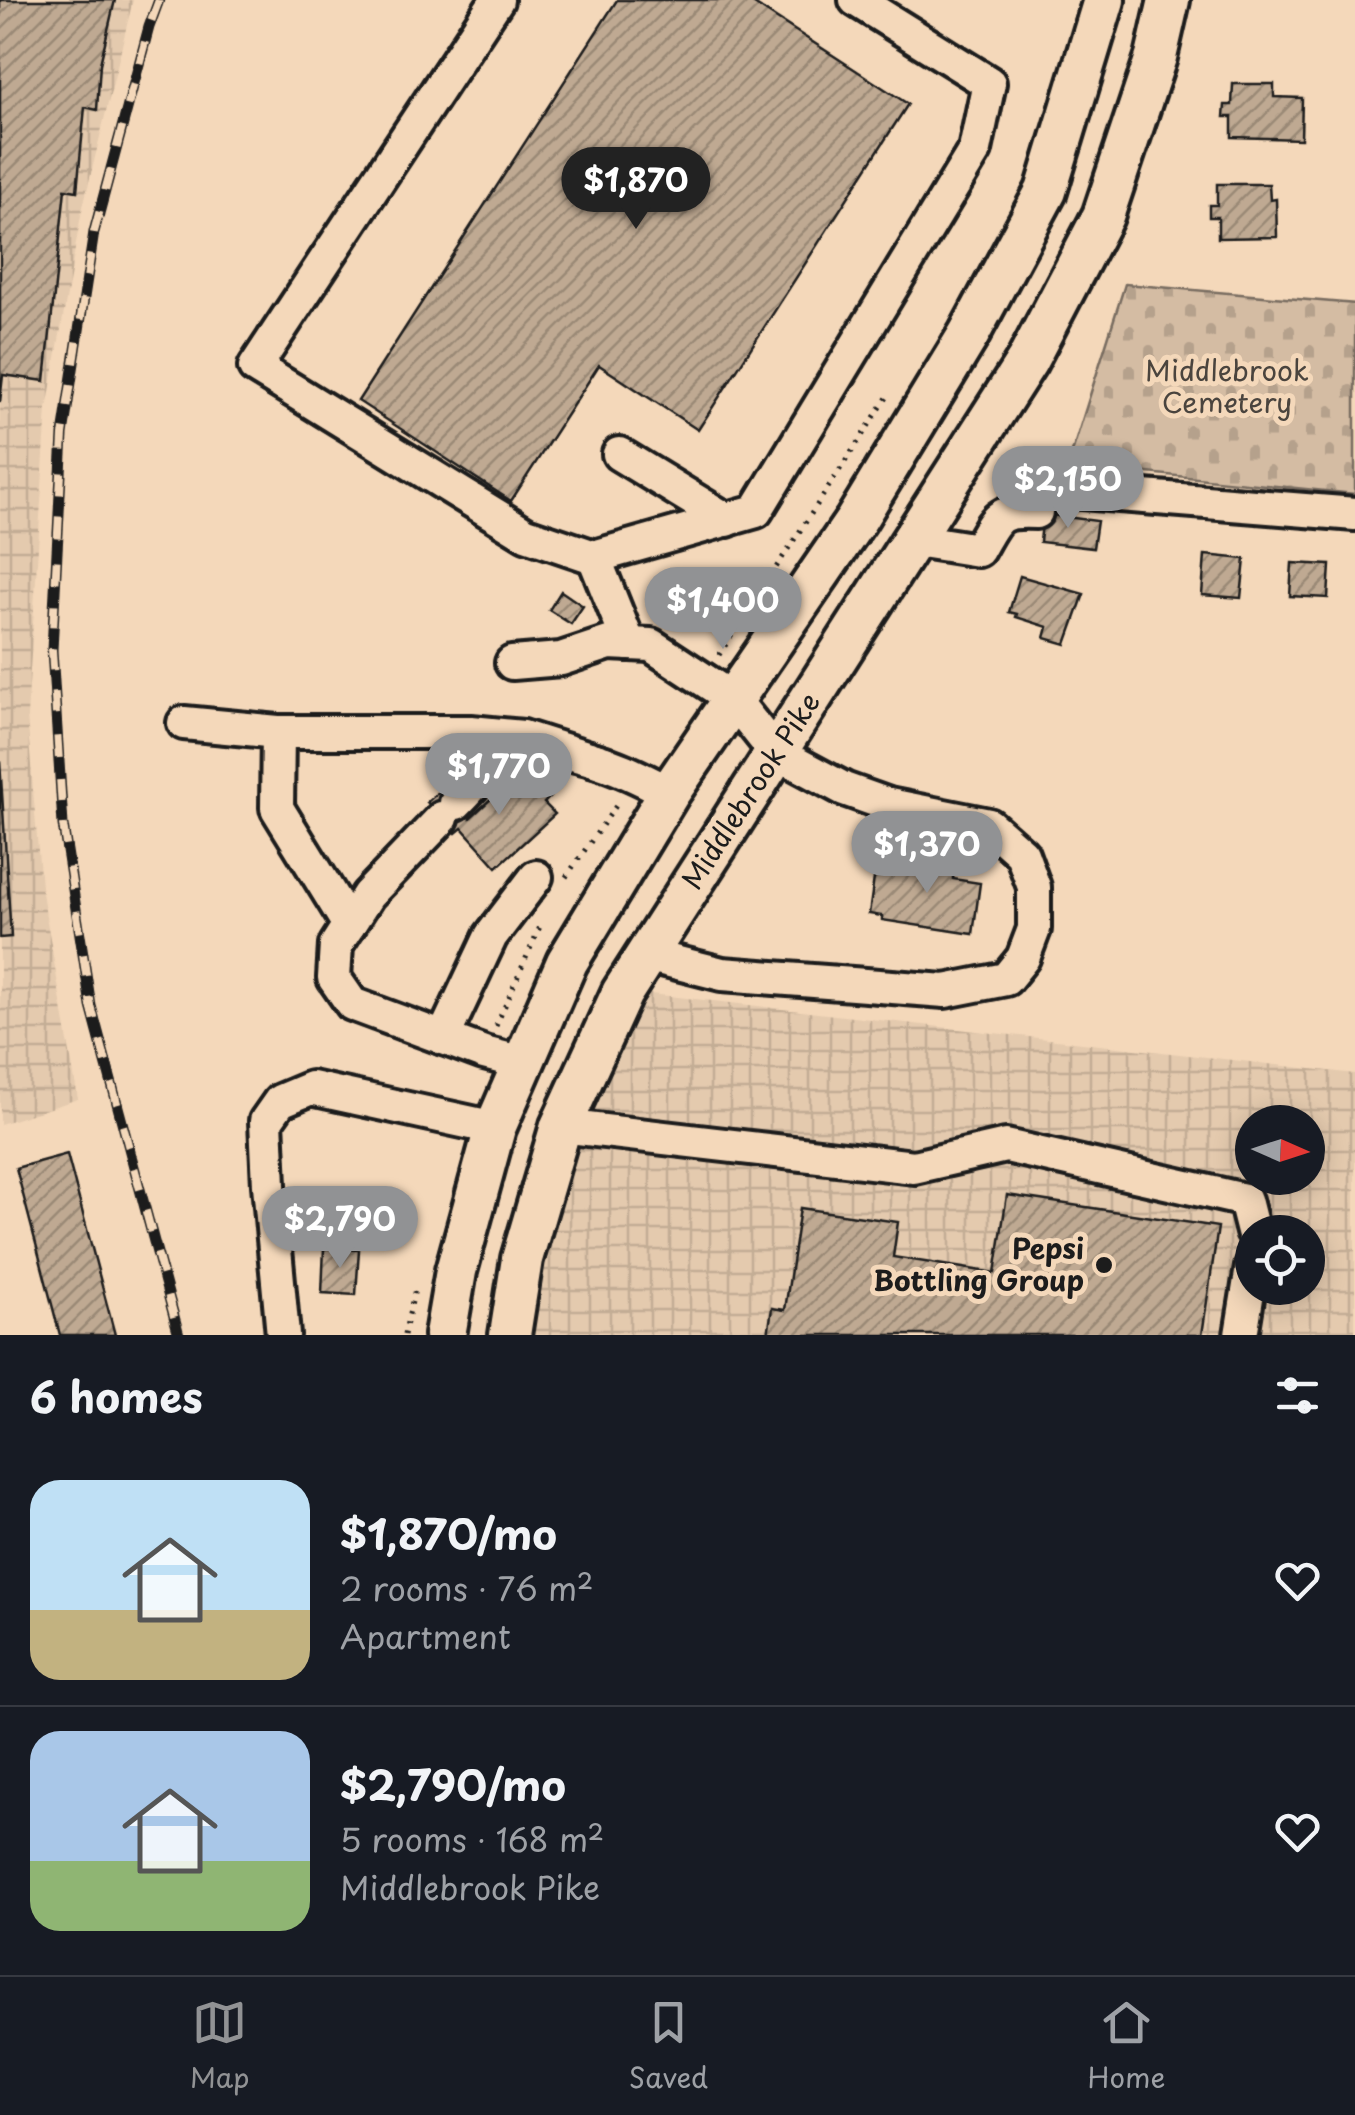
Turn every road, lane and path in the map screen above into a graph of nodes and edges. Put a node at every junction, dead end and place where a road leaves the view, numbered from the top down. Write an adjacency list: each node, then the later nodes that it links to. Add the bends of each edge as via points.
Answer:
1 (497, 0): 11 (street, via 255,367 526,534)
2 (856, 0): 9 (street, via 988,83 976,150 756,512)
3 (1104, 0): 14 (main road, via 1046,191 856,520)
4 (1170, 0): 10 (main road, Middlebrook Pike, via 1103,216 1027,361)
5 (619, 454): 9 (street)
6 (1070, 491): 8 (street)
7 (1036, 512): 10 (street, via 1005,511 978,550)
8 (1355, 514)
9 (727, 520): 11 (street)
10 (915, 540): 17 (main road, Middlebrook Pike)
11 (594, 556): 12 (street)
12 (629, 644): 13 (street); 14 (street, via 651,645)
13 (512, 663)
14 (733, 699): 17 (street); 19 (main road)
15 (184, 723): 16 (street)
16 (278, 732): 18 (street, via 472,732 523,738); 21 (street, via 277,808)
17 (775, 752): 22 (main road, Middlebrook Pike); 22 (street, via 844,790 988,826 1022,854 1034,887 1034,929 1023,958 1006,979 945,991 722,974)
18 (605, 763): 19 (street); 21 (street, via 542,750 503,760 368,895)
19 (669, 794): 24 (main road, via 567,962)
20 (536, 878): 23 (street, via 492,936)
21 (349, 925): 23 (street, via 336,945 334,978 352,1004)
22 (646, 955): 25 (main road, Middlebrook Pike)
23 (443, 1038): 24 (street)
24 (523, 1063): 26 (main road)
25 (561, 1126): 27 (street, via 914,1167 1006,1146 1245,1200); 31 (main road, Middlebrook Pike, via 522,1258)
26 (495, 1128): 29 (street, via 311,1088 280,1101 266,1122); 30 (main road)
27 (1249, 1215)
28 (1246, 1305): 32 (street)
29 (283, 1335)
30 (445, 1335)
31 (510, 1335)
32 (1241, 1335)

